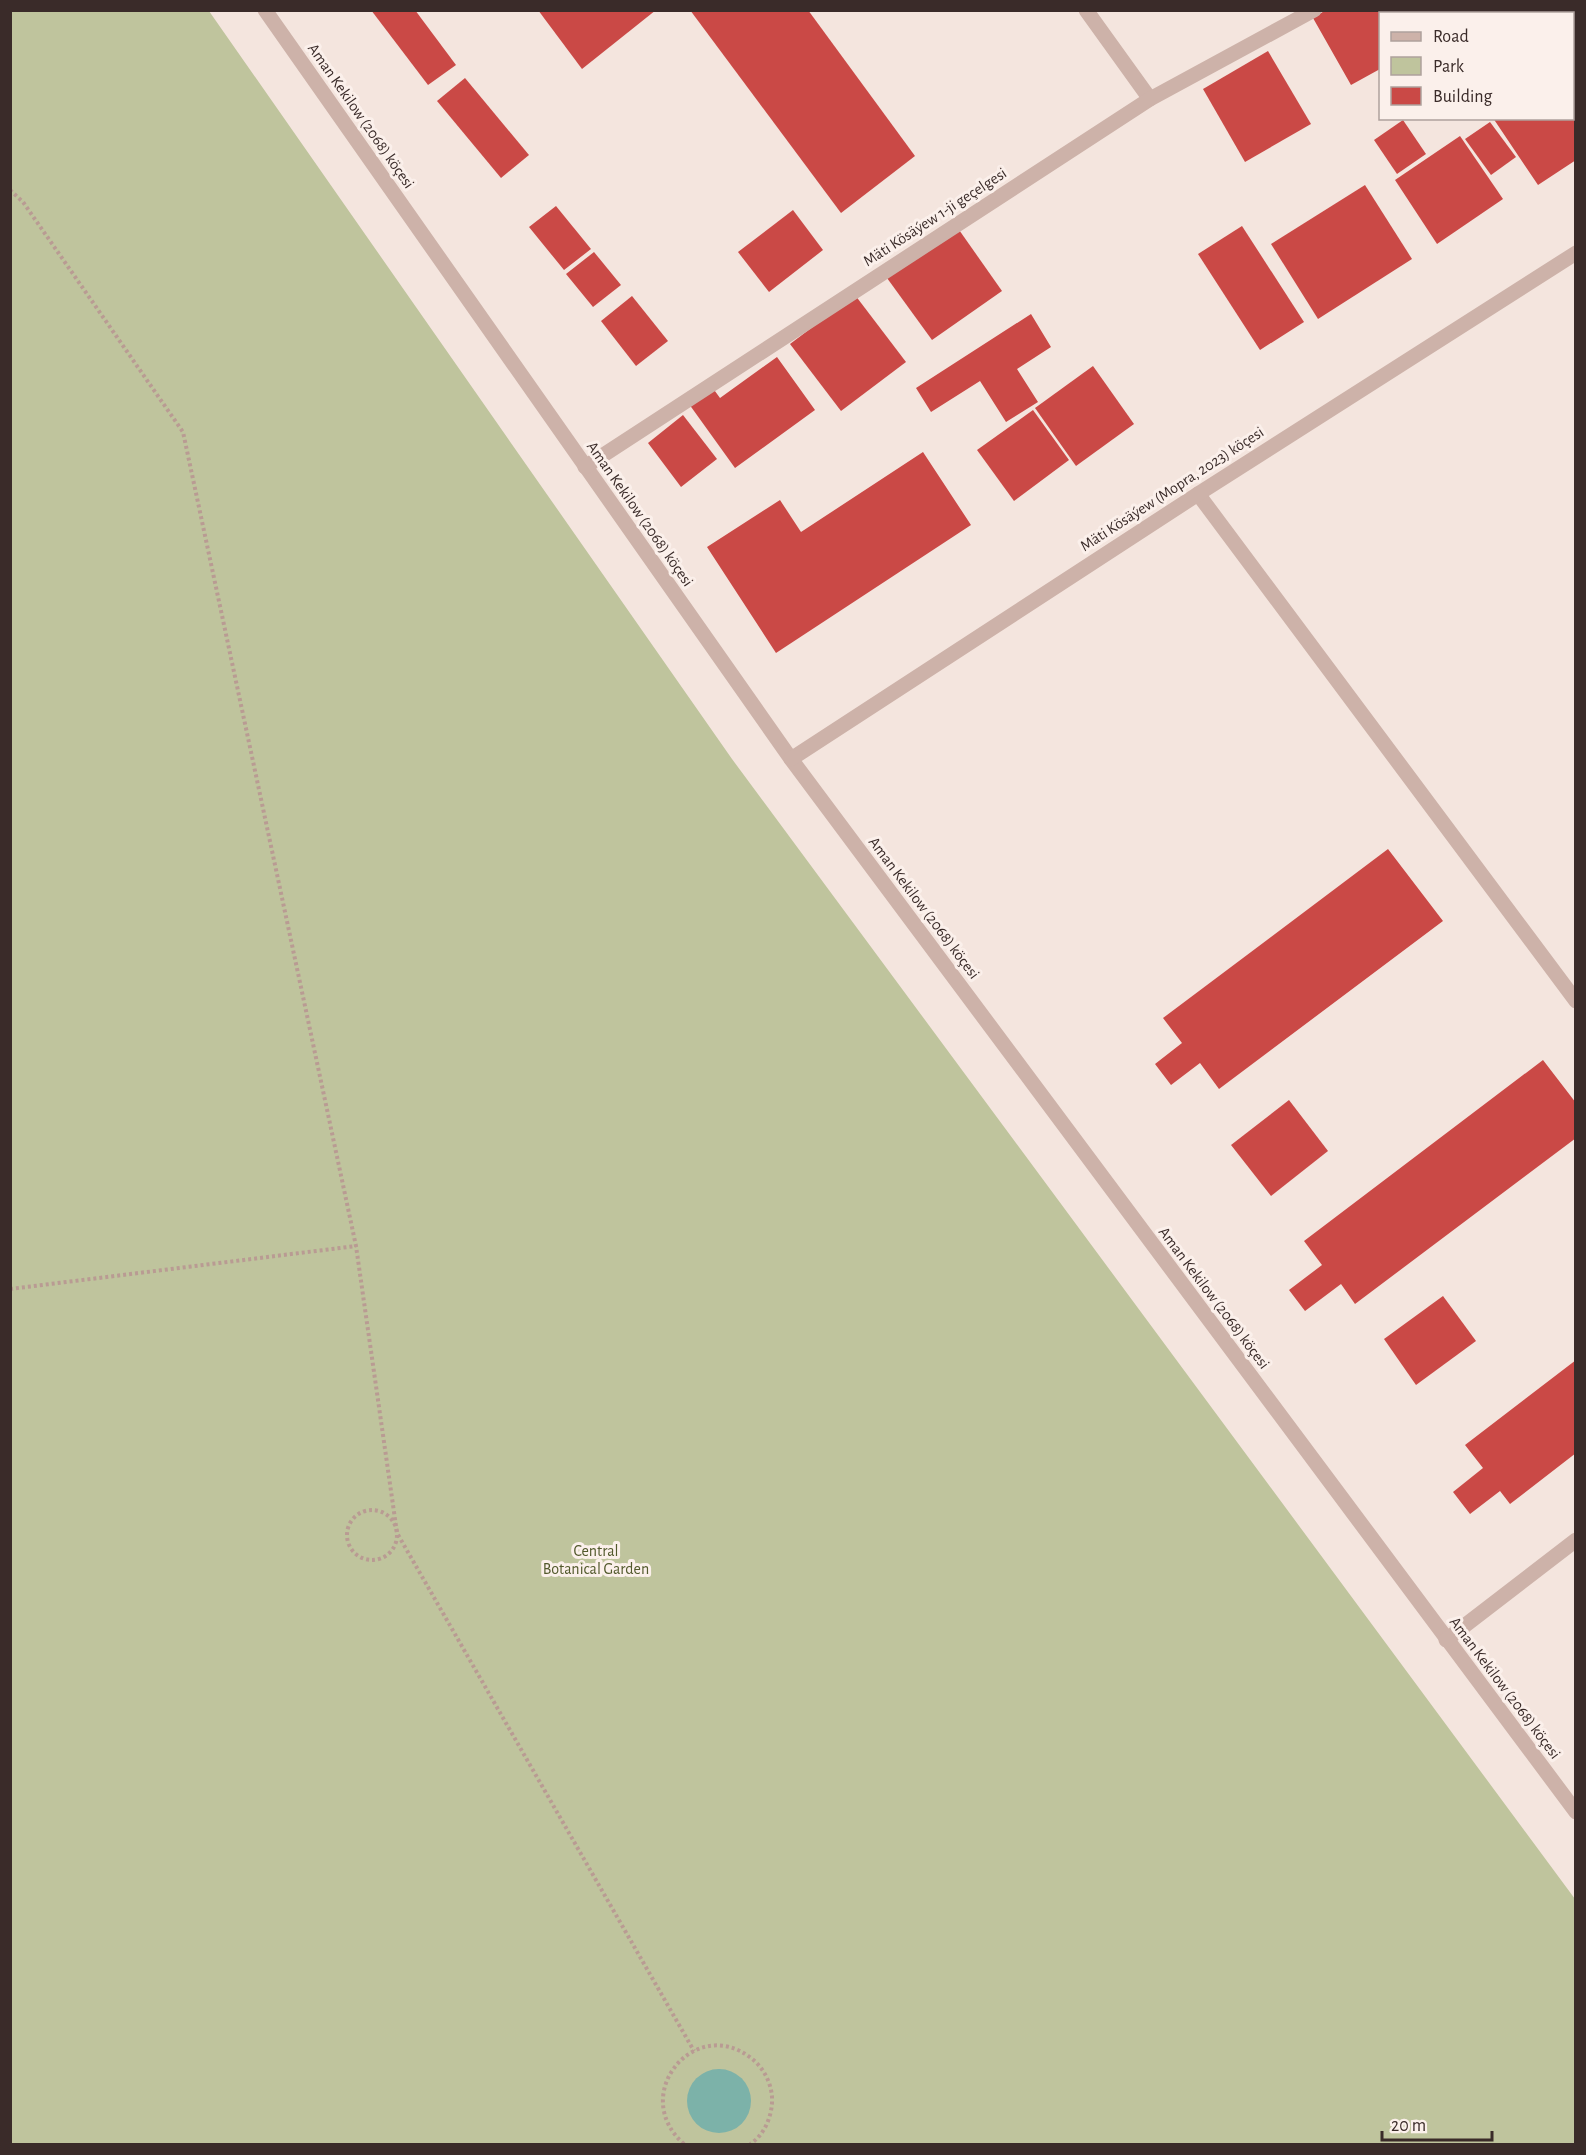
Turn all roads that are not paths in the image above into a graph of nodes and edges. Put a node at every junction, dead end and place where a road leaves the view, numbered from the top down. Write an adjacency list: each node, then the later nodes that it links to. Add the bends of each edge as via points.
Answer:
1 (265, 10): 6 (street, Aman Kekilow (2068) köçesi)
2 (1086, 10): 4 (street)
3 (1314, 10): 4 (street, Mäti Kösäýew 1-ji geçelgesi)
4 (1150, 99): 6 (street, Mäti Kösäýew 1-ji geçelgesi)
5 (1575, 253): 7 (street, Mäti Kösäýew (Mopra, 2023) köçesi)
6 (585, 467): 8 (street, Aman Kekilow (2068) köçesi)
7 (1198, 494): 8 (street, Mäti Kösäýew (Mopra, 2023) köçesi); 9 (street)
8 (791, 759): 11 (street, Aman Kekilow (2068) köçesi)
9 (1575, 1001)
10 (1575, 1540): 11 (street)
11 (1446, 1640): 12 (street, Aman Kekilow (2068) köçesi)
12 (1575, 1812)

